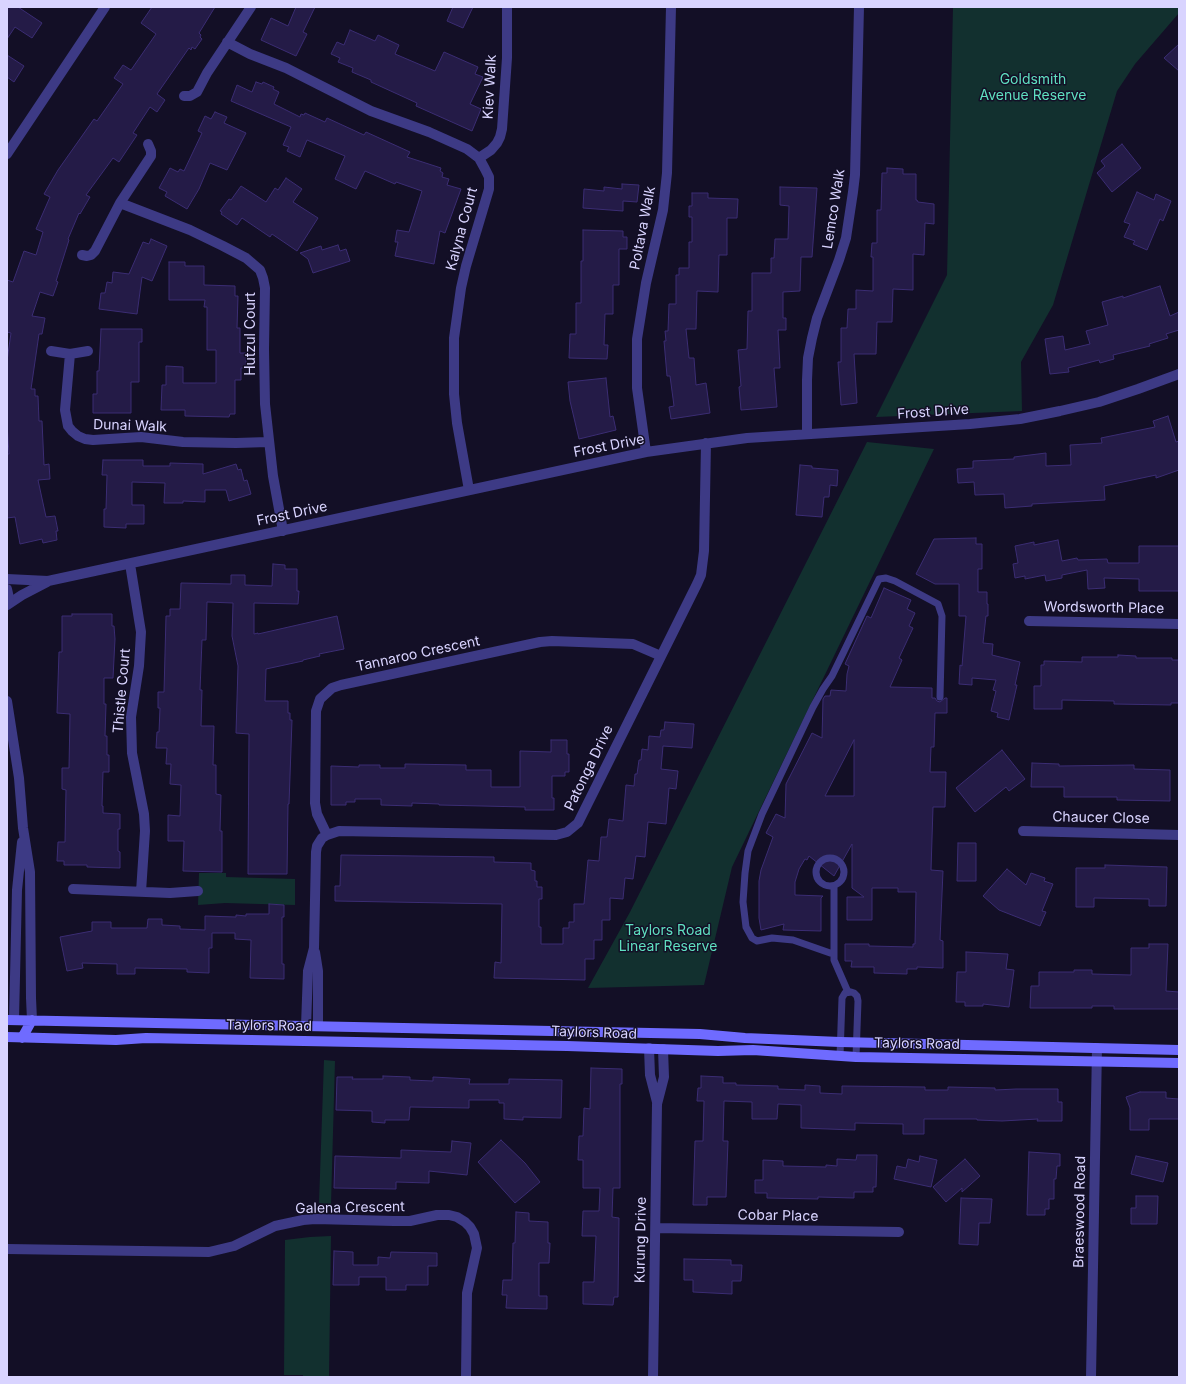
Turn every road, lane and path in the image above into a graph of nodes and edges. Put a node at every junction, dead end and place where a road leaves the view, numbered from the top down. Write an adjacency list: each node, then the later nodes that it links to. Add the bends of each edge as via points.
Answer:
1 (105, 7): 9 (street)
2 (251, 7): 6 (street)
3 (507, 7): 10 (street, Kiev Walk, via 507,58 502,129 497,143)
4 (671, 7): 20 (street, Poltava Walk, via 667,173 663,210 646,283 637,339 637,388)
5 (858, 7): 17 (street, Lemco Walk, via 855,175 846,238 817,318 808,358)
6 (227, 42): 7 (street, via 197,92); 10 (street, Kalyna Court, via 286,68 371,111 467,149)
7 (184, 96)
8 (148, 144): 11 (street, via 152,156)
9 (7, 154)
10 (478, 158): 21 (street, Kalyna Court, via 489,177 489,189 466,266 456,317 454,345 456,423)
11 (120, 203): 12 (street, via 94,252 91,255); 18 (street, Hutzul Court, via 190,230 246,258 260,270 265,288 264,377)
12 (82, 255)
13 (51, 350): 15 (street)
14 (88, 351): 15 (street)
15 (70, 354): 18 (street, Dunai Walk, via 65,410 68,426 78,436 93,440 141,437 184,442)
16 (1179, 374): 17 (street, Frost Drive, via 1099,402 1020,419)
17 (807, 434): 19 (street, Frost Drive)
18 (268, 442): 22 (street, Hutzul Court)
19 (706, 443): 20 (street, Frost Drive); 30 (street, Patonga Drive, via 703,565 697,584)
20 (646, 452): 21 (street, Frost Drive)
21 (469, 490): 22 (street, Frost Drive)
22 (283, 531): 23 (street, Frost Drive)
23 (130, 564): 25 (street, Frost Drive); 40 (street, Thistle Court, via 141,632 131,723 132,753 144,814)
24 (7, 579): 25 (street, Frost Drive)
25 (48, 581): 27 (street, Frost Drive)
26 (7, 589): 27 (street)
27 (7, 605)
28 (1029, 621): 29 (street, Wordsworth Place)
29 (1179, 624)
30 (661, 656): 35 (street, Patonga Drive, via 578,823 566,832 556,835 339,831); 35 (street, Tannaroo Crescent, via 633,644 540,642 332,688 320,699 316,711 315,803)
31 (940, 696): 42 (lane, via 942,616 938,604 895,581 886,578 879,580 832,676 813,707 762,814 752,837 745,872 743,902 746,927 752,938 757,941 772,938 793,940)
32 (7, 701): 33 (street, via 19,778)
33 (23, 828): 44 (street, via 17,890); 45 (street, via 30,872)
34 (1023, 831): 36 (street, Chaucer Close)
35 (327, 835): 41 (street, via 322,838 316,852)
36 (1179, 835)
37 (834, 886): 37 (lane, via 825,886 816,877 816,868 826,859 831,858 840,862 844,871 842,880); 42 (lane)
38 (73, 889): 40 (street)
39 (198, 891): 40 (street)
40 (141, 892)
41 (314, 948): 46 (street, via 308,971); 47 (street, via 318,971)
42 (834, 954): 43 (lane, via 835,964)
43 (848, 992): 54 (lane, via 842,998); 55 (lane, via 854,992 858,1001)
44 (11, 1020): 45 (main road, Taylors Road); 52 (main road)
45 (32, 1020): 46 (main road, Taylors Road); 52 (main road)
46 (306, 1026): 47 (main road, Taylors Road); 53 (main road)
47 (318, 1026): 48 (main road, Taylors Road); 53 (main road)
48 (428, 1028): 49 (main road, Taylors Road); 56 (main road)
49 (440, 1028): 50 (main road, Taylors Road); 56 (main road)
50 (655, 1033): 54 (main road, Taylors Road); 57 (main road); 59 (main road)
51 (7, 1037): 52 (main road, Taylors Road)
52 (22, 1038): 53 (main road, Taylors Road)
53 (310, 1041): 56 (main road, Taylors Road)
54 (840, 1042): 55 (main road, Taylors Road); 61 (lane)
55 (857, 1042): 58 (main road, Taylors Road); 62 (lane)
56 (434, 1043): 57 (main road, Taylors Road)
57 (649, 1048): 59 (main road, Taylors Road); 65 (street, Kurung Drive, via 650,1075)
58 (1097, 1048): 60 (main road, Taylors Road); 63 (street, Braeswood Road)
59 (663, 1049): 61 (main road, Taylors Road, via 771,1051); 65 (street, Kurung Drive, via 664,1077)
60 (1179, 1050)
61 (840, 1056): 62 (main road, Taylors Road)
62 (856, 1057): 63 (main road, Taylors Road)
63 (1097, 1062): 64 (main road, Taylors Road); 71 (street, Braeswood Road)
64 (1179, 1063)
65 (657, 1104): 66 (street, Kurung Drive)
66 (656, 1228): 67 (street, Cobar Place); 70 (street, Kurung Drive)
67 (900, 1232)
68 (7, 1249): 69 (street, Galena Crescent, via 209,1252 234,1246 275,1226 303,1220 410,1221 437,1215 457,1217 470,1227 477,1248 467,1293)
69 (466, 1377)
70 (653, 1377)
71 (1092, 1377)

